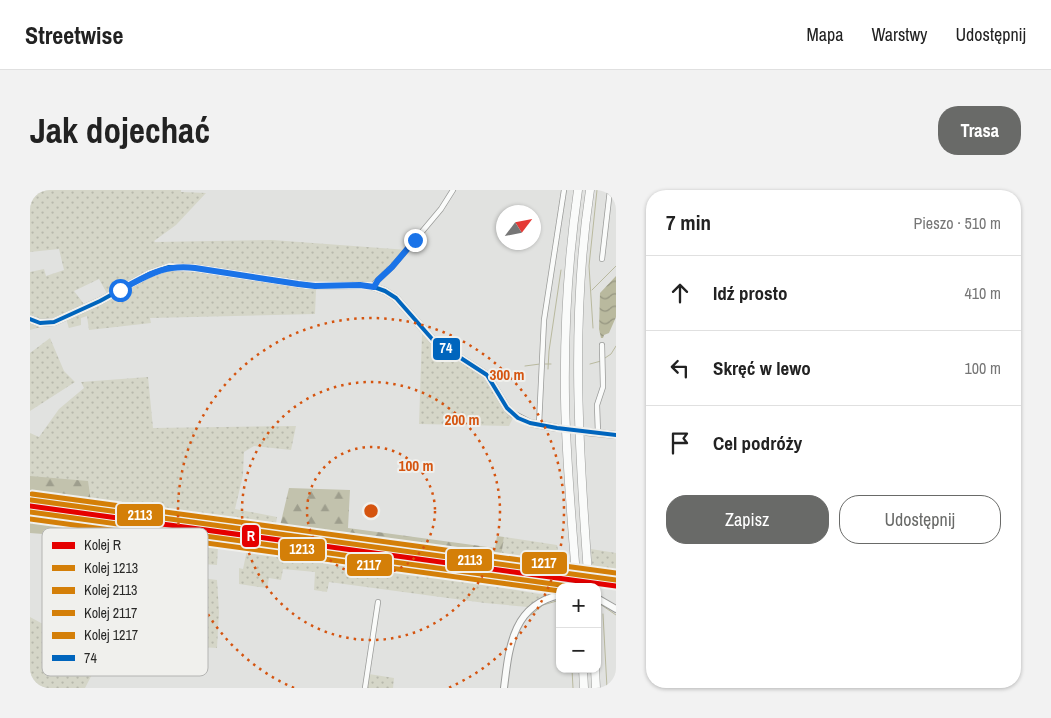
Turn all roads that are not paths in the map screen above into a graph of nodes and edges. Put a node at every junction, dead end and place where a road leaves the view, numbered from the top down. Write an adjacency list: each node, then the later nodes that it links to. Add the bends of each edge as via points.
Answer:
1 (453, 190): 7 (street, via 441,209)
2 (564, 190): 10 (street, via 544,320)
3 (578, 190): 15 (highway, via 569,266 565,364 567,457)
4 (590, 190): 16 (highway, via 580,279 577,363 579,452)
5 (610, 190): 6 (street)
6 (602, 259)
7 (374, 287): 8 (street, via 306,285 174,267 149,274 54,322 40,323); 10 (street, via 396,298 436,342 487,375 511,413)
8 (30, 319)
9 (602, 345): 13 (street, via 603,387 597,405)
10 (538, 424): 11 (street)
11 (557, 428)
12 (587, 432): 13 (street)
13 (598, 433): 14 (street)
14 (616, 435)
15 (577, 583)
16 (589, 583)
17 (556, 596): 24 (street, via 533,607 518,625 509,650)
18 (601, 601): 20 (street)
19 (378, 602): 23 (street)
20 (616, 610)
21 (582, 673): 25 (highway)
22 (595, 673): 26 (highway)
23 (365, 688)
24 (504, 688)
25 (584, 688)
26 (596, 688)

